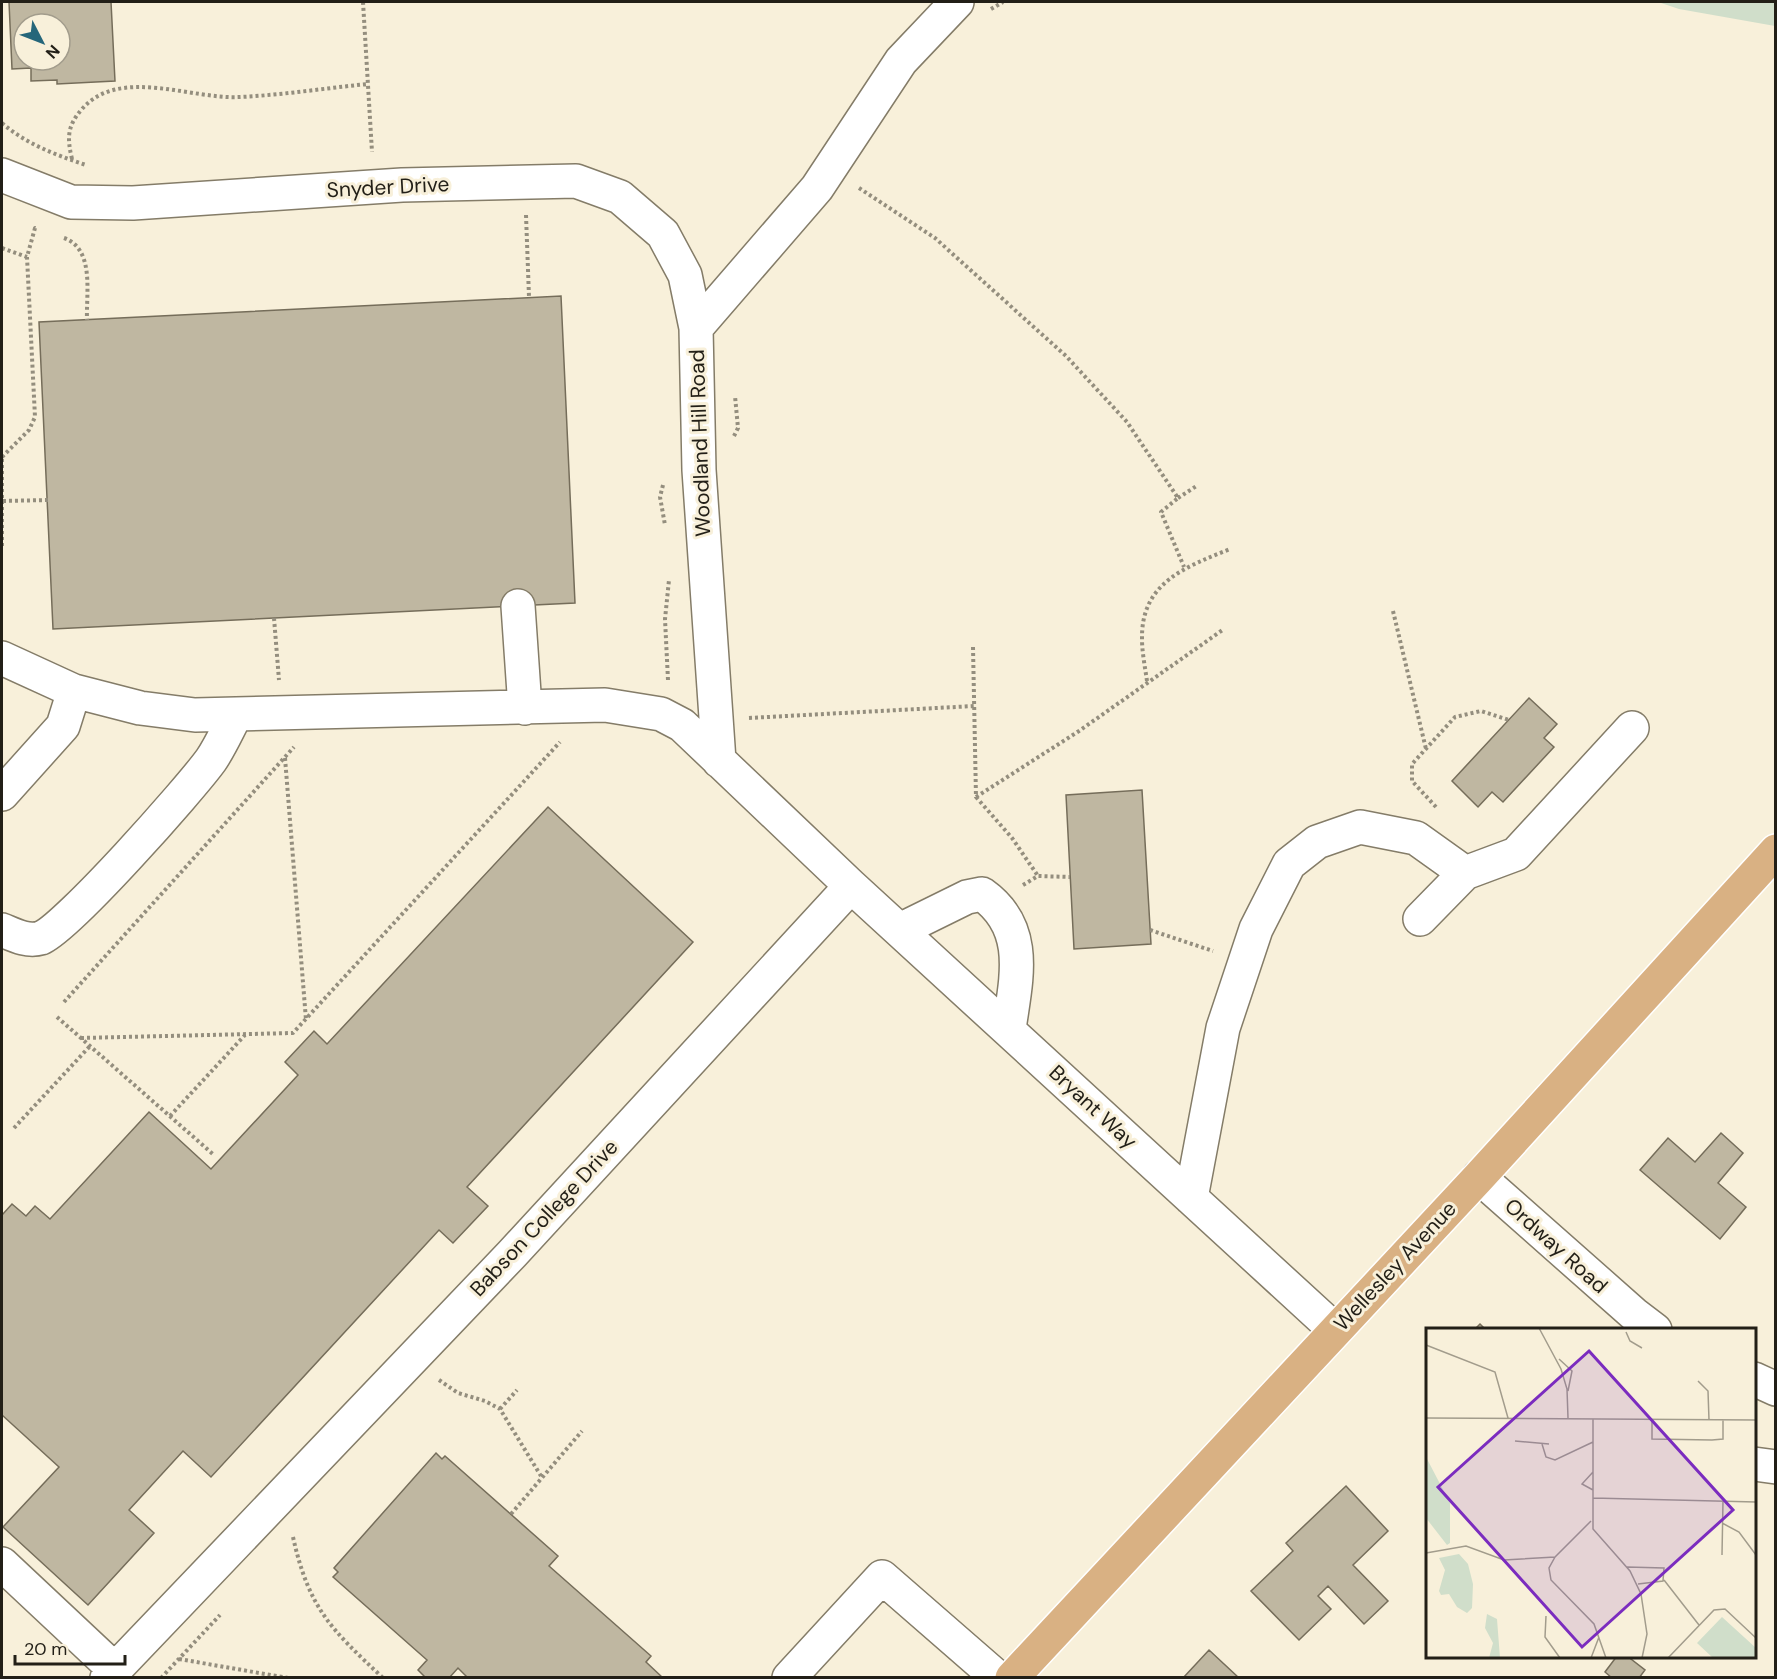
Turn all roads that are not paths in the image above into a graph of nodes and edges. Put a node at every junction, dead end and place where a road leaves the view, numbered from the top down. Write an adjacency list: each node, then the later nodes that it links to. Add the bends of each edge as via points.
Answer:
1 (957, 2): 3 (street, Woodland Hill Road, via 901,61 817,188)
2 (2, 175): 3 (street, Snyder Drive, via 71,202 133,203 402,185 576,181 620,197 663,234 685,275)
3 (696, 328): 10 (street, Woodland Hill Road, via 699,470)
4 (518, 606): 7 (street)
5 (2, 658): 6 (street)
6 (74, 691): 8 (street, via 140,708 195,716); 11 (street, via 63,726)
7 (525, 708): 8 (street); 10 (street, via 605,705 661,714 682,725)
8 (234, 716): 16 (street, via 201,774 70,916 41,938 28,940)
9 (1632, 728): 13 (street, via 1516,854)
10 (719, 761): 14 (street)
11 (2, 794)
12 (1776, 851): 19 (main road, Wellesley Avenue)
13 (1465, 873): 15 (street); 20 (street, via 1416,838 1360,827 1317,842 1289,864 1256,929 1223,1028)
14 (851, 886): 17 (street, Bryant Way); 28 (street, Babson College Drive, via 512,1254)
15 (1420, 919)
16 (2, 930)
17 (900, 930): 18 (street, Bryant Way); 18 (street, via 967,897 982,894 994,903 1014,932 1017,976)
18 (1009, 1029): 20 (street, Bryant Way)
19 (1479, 1177): 21 (street, Ordway Road); 22 (main road, Wellesley Avenue)
20 (1191, 1198): 22 (street, Bryant Way)
21 (1644, 1324)
22 (1335, 1330): 31 (main road, Wellesley Avenue)
23 (1756, 1379): 24 (street)
24 (1776, 1389)
25 (1756, 1464): 26 (street)
26 (1776, 1467)
27 (2, 1564): 28 (street)
28 (118, 1665)
29 (789, 1677): 30 (street, via 882,1577)
30 (998, 1677)
31 (1012, 1677)

